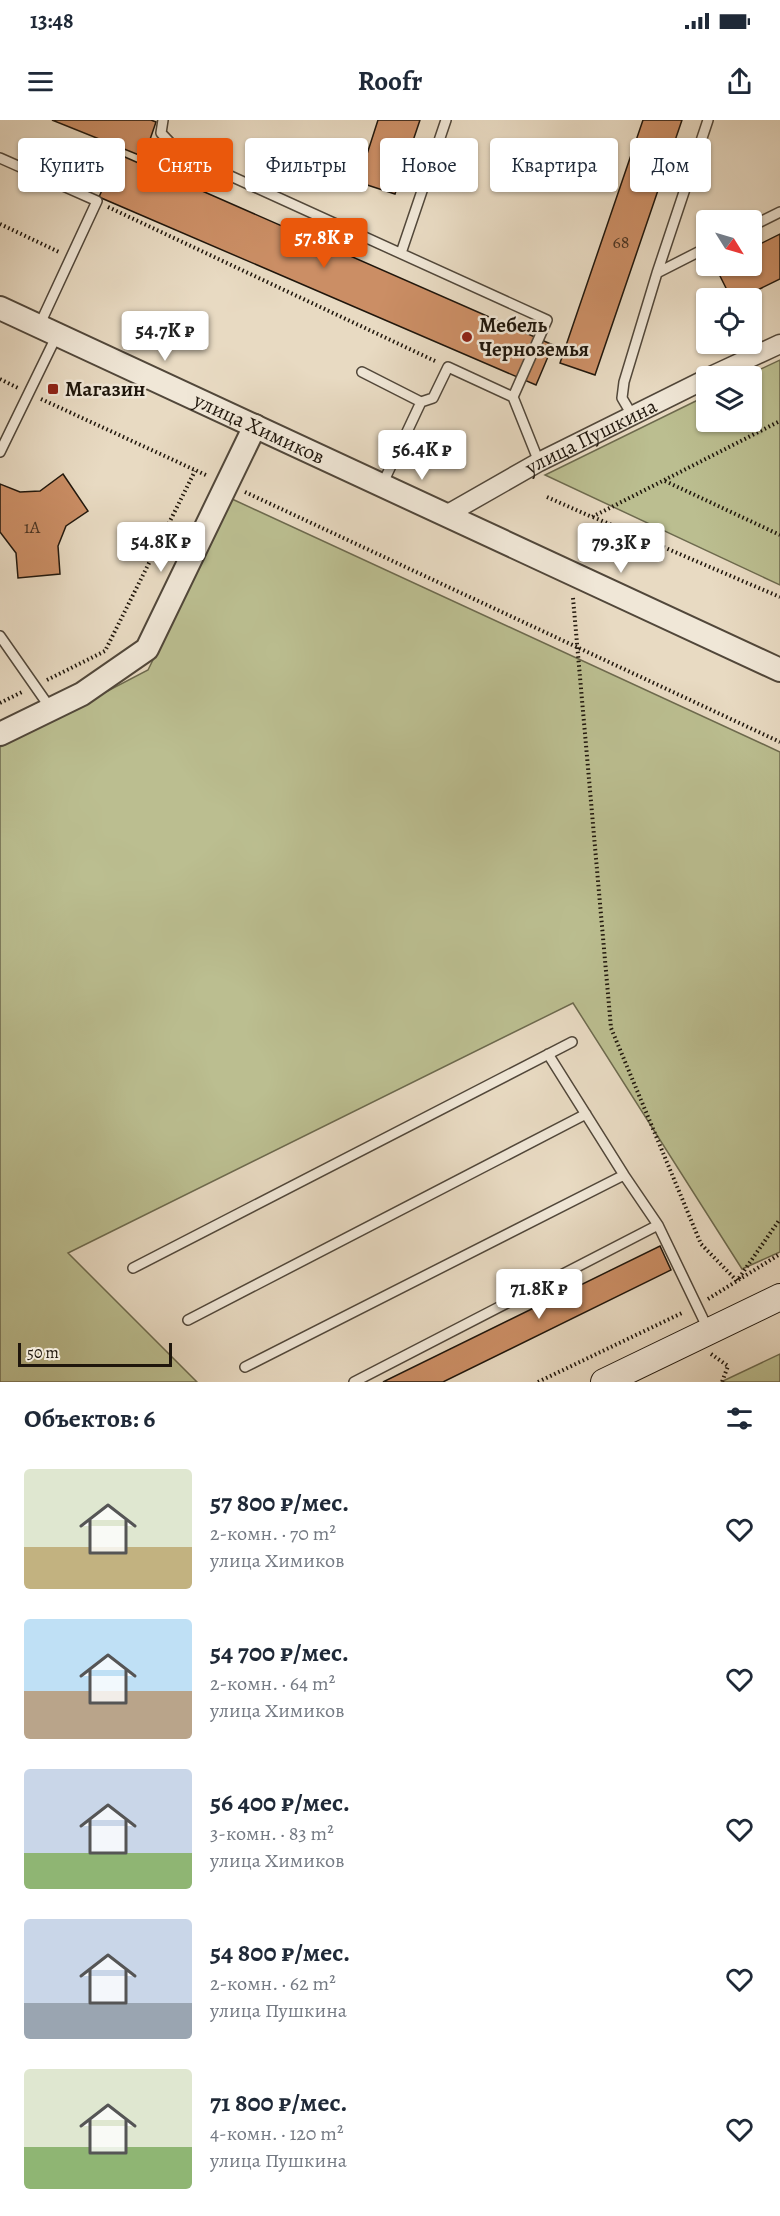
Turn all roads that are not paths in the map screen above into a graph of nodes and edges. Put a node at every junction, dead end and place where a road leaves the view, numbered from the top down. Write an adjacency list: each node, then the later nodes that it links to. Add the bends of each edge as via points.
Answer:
1 (163, 120): 7 (lane, via 161,133 180,153)
2 (447, 120): 7 (lane)
3 (708, 120): 9 (lane)
4 (0, 158): 11 (lane, via 97,201 71,257)
5 (780, 212): 6 (lane)
6 (762, 221)
7 (401, 253): 16 (lane, via 547,320)
8 (696, 253): 9 (lane)
9 (657, 273): 18 (lane, via 624,382 622,398)
10 (0, 308): 11 (street, улица Химиков)
11 (48, 330): 19 (street, улица Химиков); 20 (lane, via 29,393)
12 (780, 344): 13 (street)
13 (733, 366)
14 (362, 372): 17 (lane)
15 (696, 384): 18 (street, улица Пушкина)
16 (513, 398): 17 (lane, via 448,367 433,398); 21 (lane)
17 (421, 402): 22 (lane)
18 (632, 415): 21 (street, улица Пушкина)
19 (255, 426): 22 (street, улица Химиков); 26 (street, via 147,649 82,694)
20 (0, 452)
21 (538, 462): 23 (street, улица Пушкина)
22 (382, 485): 23 (street, улица Химиков)
23 (446, 514): 25 (street, улица Химиков)
24 (0, 636): 26 (lane)
25 (780, 670)
26 (51, 709): 27 (street)
27 (0, 734)
28 (572, 1042): 29 (lane)
29 (548, 1054): 30 (lane); 33 (lane)
30 (586, 1114): 31 (lane); 35 (lane)
31 (624, 1175): 32 (lane); 37 (lane)
32 (658, 1225): 36 (lane); 38 (lane)
33 (133, 1268)
34 (780, 1297): 36 (main road)
35 (188, 1320)
36 (709, 1331): 39 (main road)
37 (245, 1367)
38 (354, 1382)
39 (604, 1382)

